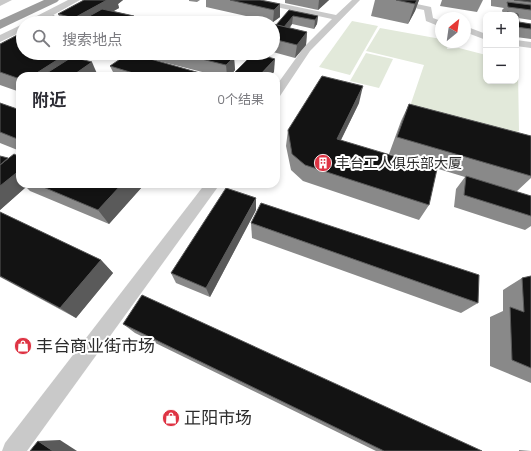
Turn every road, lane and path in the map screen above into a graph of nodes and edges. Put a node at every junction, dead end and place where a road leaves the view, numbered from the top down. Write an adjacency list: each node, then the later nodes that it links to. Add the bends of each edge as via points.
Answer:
1 (8, 0): 8 (street)
2 (29, 0): 9 (highway)
3 (53, 0): 10 (highway)
4 (75, 0): 11 (street)
5 (254, 0): 12 (street)
6 (356, 0): 12 (street)
7 (388, 0): 14 (street, via 428,9 429,19)
8 (0, 3)
9 (0, 13)
10 (28, 16)
11 (44, 16)
12 (338, 18): 22 (street, via 307,49)
13 (16, 22): 15 (highway)
14 (435, 22)
15 (0, 25)
16 (16, 25): 19 (street)
17 (471, 31): 18 (street)
18 (483, 36)
19 (0, 39)
20 (519, 43): 21 (street)
21 (531, 45)
22 (280, 88)
23 (210, 188): 24 (street)
24 (14, 451)

